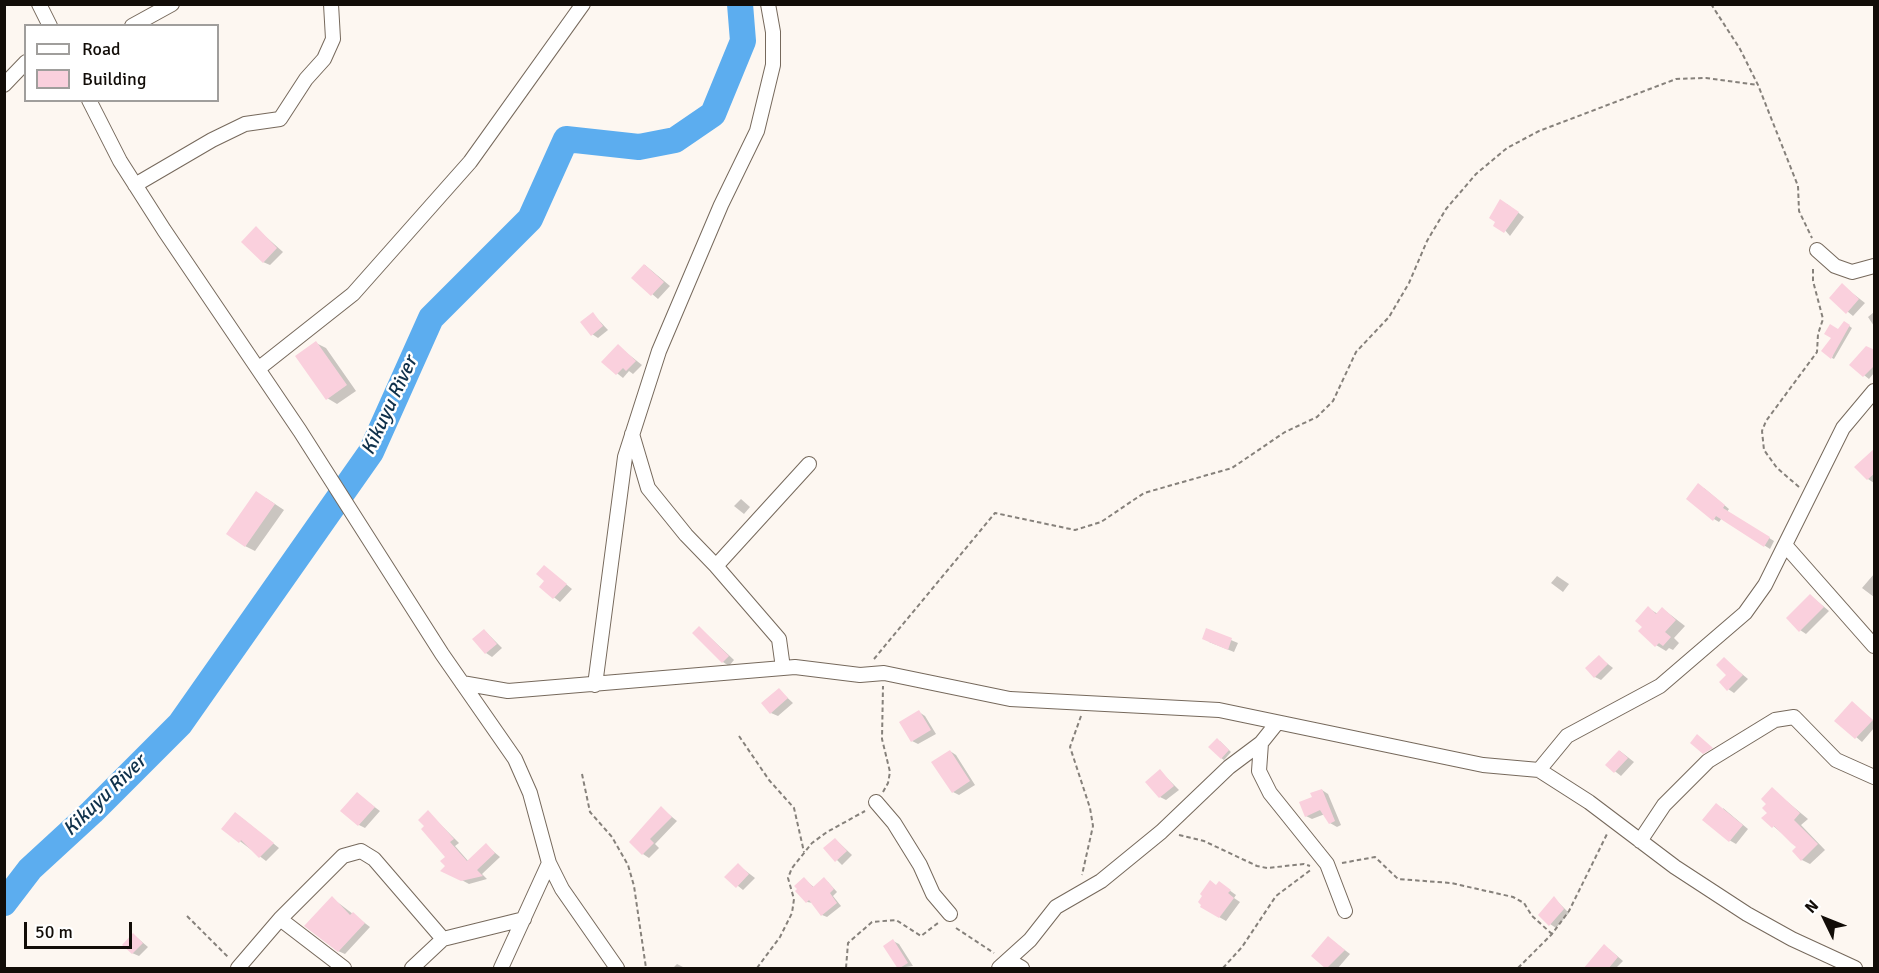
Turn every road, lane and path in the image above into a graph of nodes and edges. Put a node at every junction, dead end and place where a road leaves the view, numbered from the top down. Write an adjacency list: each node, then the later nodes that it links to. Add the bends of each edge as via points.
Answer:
1 (39, 4): 7 (street)
2 (171, 4): 8 (street)
3 (332, 4): 13 (street, via 333,39 324,59 280,119 245,124)
4 (583, 4): 16 (street, via 470,162 353,294)
5 (768, 4): 18 (street, via 773,65 757,131 659,351)
6 (1711, 4): 11 (path)
7 (49, 24)
8 (136, 24)
9 (24, 64): 10 (street)
10 (4, 85)
11 (1758, 85): 14 (path, via 1798,186 1799,211); 26 (path, via 1706,78 1676,79 1549,127 1507,148 1476,174 1446,209 1389,317 1356,352 1333,401 1317,417 1285,432 1232,468 1144,492 1101,522 1075,530 994,513)
12 (90, 102): 13 (street)
13 (135, 185): 16 (street)
14 (1816, 250): 15 (street, via 1835,266 1852,272); 20 (path, via 1813,281 1824,319 1817,352 1762,431 1764,450 1777,468)
15 (1875, 266)
16 (258, 369): 27 (street)
17 (1875, 391): 20 (street, via 1843,428)
18 (632, 433): 22 (street, via 648,488); 28 (street, via 624,458)
19 (809, 464): 22 (street)
20 (1810, 497): 21 (street)
21 (1785, 545): 23 (street); 33 (street, via 1765,585 1745,613 1660,686 1567,736)
22 (716, 566): 24 (street, via 779,639)
23 (1875, 646)
24 (783, 668): 26 (street); 28 (street)
25 (884, 674): 26 (street); 29 (street, via 1010,699); 36 (path, via 881,721 890,772)
26 (860, 675)
27 (462, 683): 28 (street, via 508,691); 41 (street, via 515,759 530,793)
28 (595, 685)
29 (1085, 703): 30 (street, via 1219,710); 43 (path, via 1070,747 1093,826)
30 (1277, 723): 32 (street); 33 (street, via 1483,765)
31 (739, 736): 40 (path, via 794,808)
32 (1261, 743): 38 (street, via 1229,767); 42 (street, via 1259,771)
33 (1539, 770): 37 (street)
34 (582, 774): 57 (path, via 590,812 612,837 628,865)
35 (1875, 777): 39 (street, via 1836,760 1794,717 1775,720 1708,761 1664,805)
36 (876, 802): 40 (path, via 827,832); 46 (street, via 894,823)
37 (1615, 822): 39 (street); 49 (path, via 1569,911)
38 (1161, 832): 42 (path, via 1204,842 1257,866); 52 (street, via 1092,888 1056,907 1030,940)
39 (1640, 841): 63 (street, via 1748,914)
40 (804, 852): 58 (path, via 788,878 794,899 792,913)
41 (549, 863): 48 (street); 56 (street, via 562,889)
42 (1320, 866): 44 (street); 49 (path, via 1375,857 1398,879 1452,883 1514,897); 61 (path, via 1276,896)
43 (1081, 878)
44 (1345, 911)
45 (186, 916): 51 (path)
46 (947, 916): 52 (path); 59 (path, via 921,936 896,920 872,922 848,943)
47 (280, 919): 50 (street, via 343,856 361,851 374,859); 51 (street); 53 (street)
48 (524, 919): 50 (street); 55 (street)
49 (1552, 934): 62 (path)
50 (443, 939): 54 (street)
51 (233, 963)
52 (1004, 964): 60 (street)
53 (344, 969)
54 (412, 969)
55 (501, 969)
56 (617, 969)
57 (646, 969)
58 (757, 969)
59 (846, 969)
60 (1022, 969)
61 (1224, 969)
62 (1518, 969)
63 (1856, 969)

